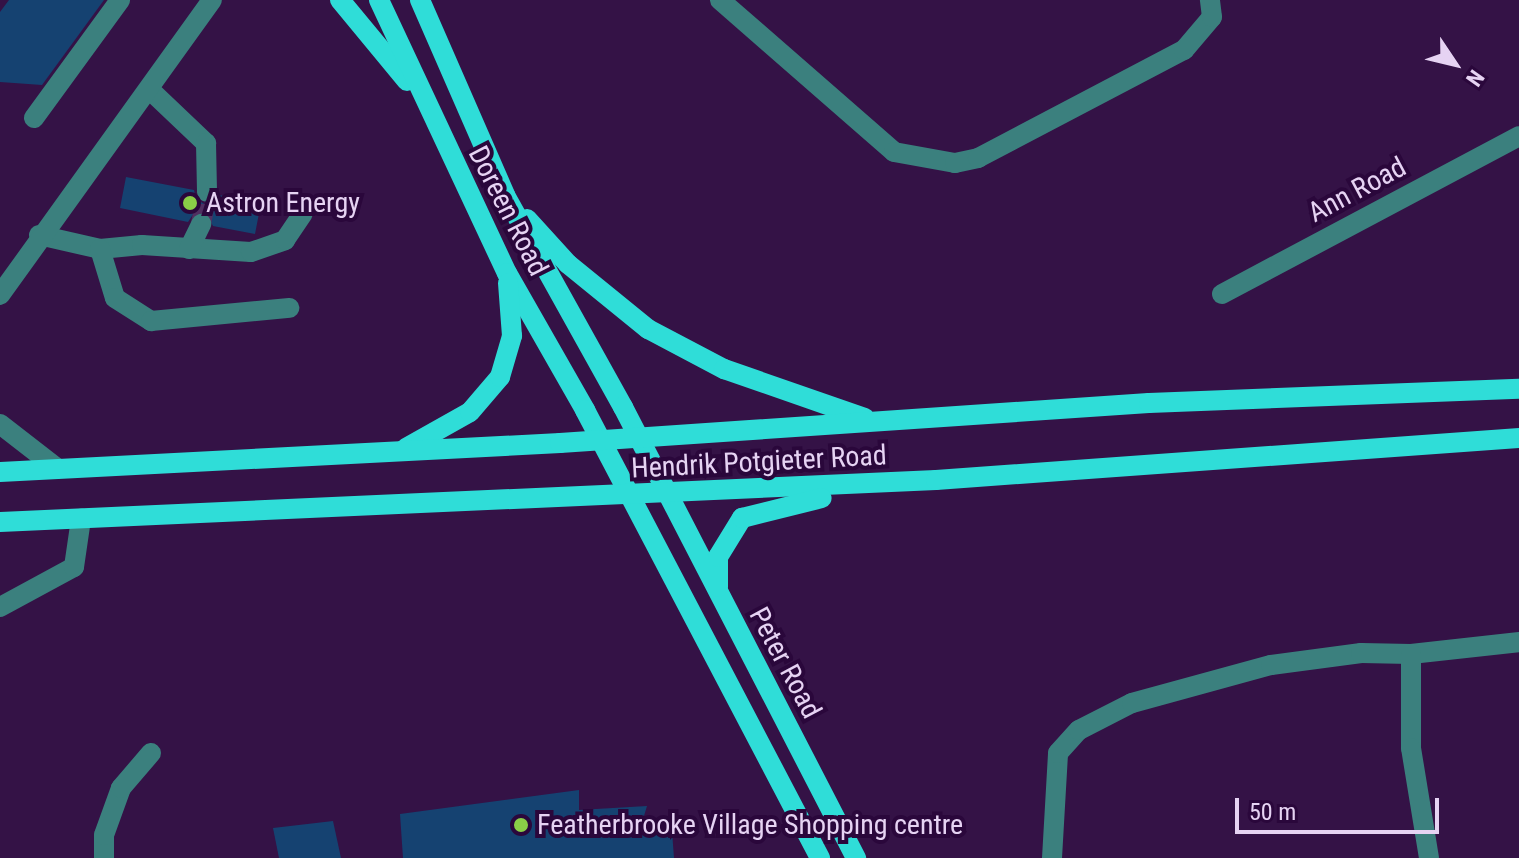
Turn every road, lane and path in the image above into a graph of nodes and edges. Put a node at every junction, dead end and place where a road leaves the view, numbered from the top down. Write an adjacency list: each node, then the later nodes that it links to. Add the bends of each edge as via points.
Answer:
1 (120, 0): 10 (street)
2 (212, 0): 8 (street)
3 (340, 0): 9 (main road)
4 (379, 0): 9 (main road, Doreen Road)
5 (420, 0): 13 (main road, Doreen Road)
6 (720, 0): 7 (street, via 894,152 955,163 978,158 1184,50 1212,17)
7 (1210, 0)
8 (149, 89): 12 (street, via 206,143); 16 (street)
9 (420, 96): 19 (main road, Doreen Road)
10 (34, 118)
11 (1519, 136): 20 (street, Ann Road)
12 (207, 192)
13 (505, 195): 24 (main road, via 568,264 648,329 724,369); 27 (main road, Doreen Road)
14 (303, 213): 18 (street, via 285,240 268,248)
15 (201, 224): 18 (street)
16 (39, 235): 17 (street); 21 (street)
17 (100, 249): 18 (street); 22 (street, via 115,298 151,321)
18 (189, 249)
19 (507, 273): 28 (main road, Doreen Road); 29 (main road, via 512,336 500,377 470,412)
20 (1222, 294)
21 (0, 295)
22 (289, 308)
23 (1519, 389): 24 (main road, Hendrik Potgieter Road, via 1149,403)
24 (875, 421): 27 (main road, Hendrik Potgieter Road)
25 (0, 424): 30 (street)
26 (1519, 438): 32 (main road, Hendrik Potgieter Road)
27 (637, 439): 28 (main road, Hendrik Potgieter Road); 33 (main road, Doreen Road)
28 (601, 440): 29 (main road, Hendrik Potgieter Road); 34 (main road, Doreen Road)
29 (399, 451): 30 (main road, Hendrik Potgieter Road)
30 (58, 469): 31 (main road, Hendrik Potgieter Road)
31 (0, 472)
32 (936, 480): 33 (main road, Hendrik Potgieter Road); 37 (main road, via 755,511 742,518 723,544 716,572)
33 (666, 493): 34 (main road, Hendrik Potgieter Road); 37 (main road, Peter Road)
34 (629, 497): 35 (main road, Hendrik Potgieter Road); 43 (main road)
35 (81, 519): 36 (main road, Hendrik Potgieter Road); 38 (street, via 74,567)
36 (0, 522)
37 (719, 598): 44 (main road, Peter Road)
38 (0, 607)
39 (1519, 642): 40 (street)
40 (1411, 654): 45 (street, via 1361,653 1271,665 1109,713 1079,730 1058,753); 46 (street, via 1411,748)
41 (151, 753): 42 (street, via 121,788 104,835)
42 (104, 858)
43 (820, 858)
44 (856, 858)
45 (1052, 858)
46 (1429, 858)

